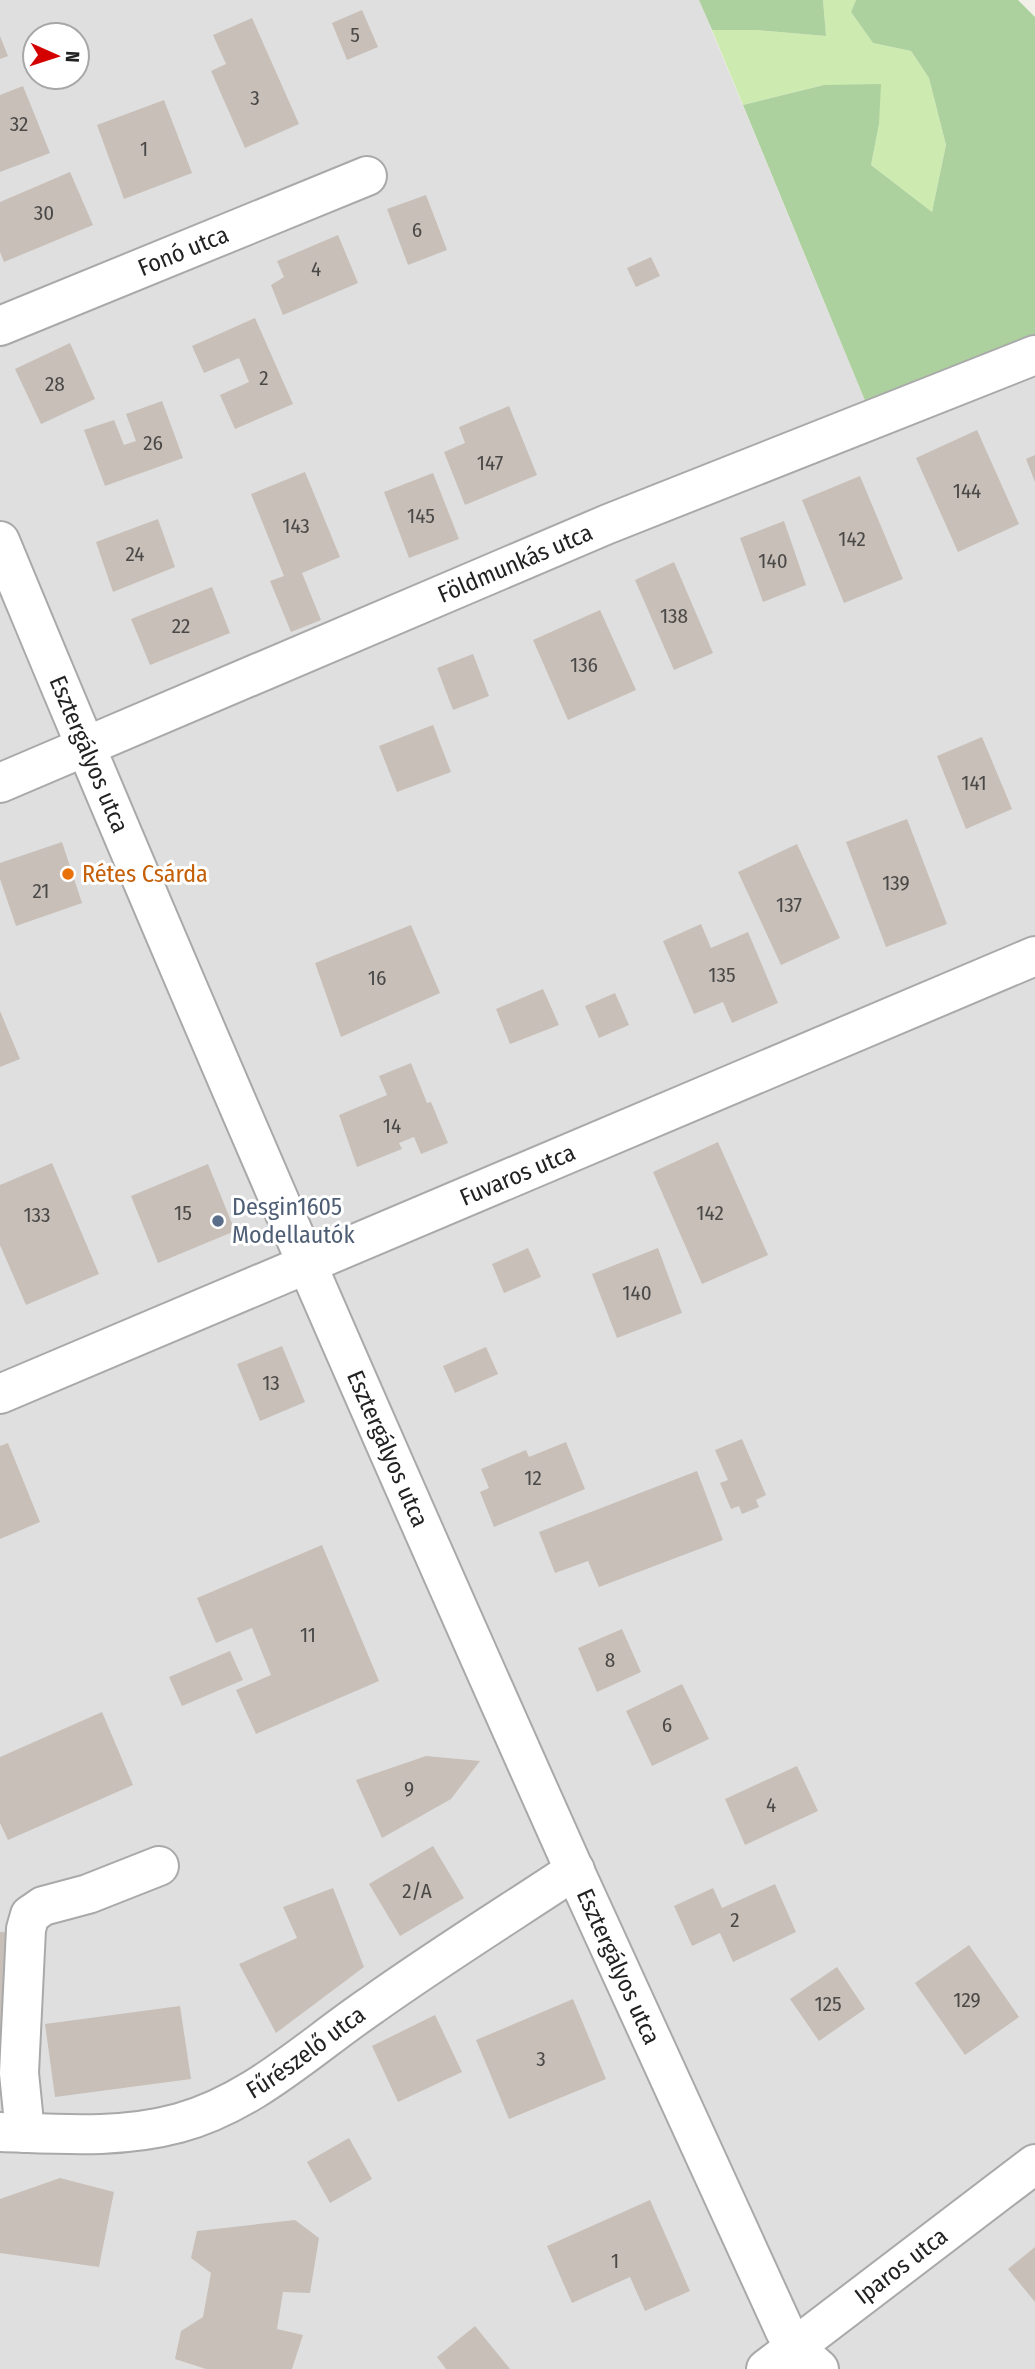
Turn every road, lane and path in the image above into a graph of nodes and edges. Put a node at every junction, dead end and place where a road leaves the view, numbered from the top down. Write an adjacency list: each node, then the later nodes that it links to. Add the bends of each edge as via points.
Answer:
1 (367, 176): 2 (street, Fonó utca)
2 (0, 326)
3 (1035, 355): 5 (street, Földmunkás utca, via 608,524)
4 (0, 541): 5 (street, Esztergályos utca)
5 (85, 747): 6 (street, Földmunkás utca); 8 (street, Esztergályos utca)
6 (0, 783)
7 (1035, 956): 8 (street, Fuvaros utca)
8 (306, 1265): 9 (street, Fuvaros utca); 11 (street, Esztergályos utca)
9 (0, 1394)
10 (159, 1866): 12 (street, via 43,1906 30,1915)
11 (575, 1870): 12 (street, Fűrészelő utca, via 222,2109 131,2133); 14 (street, Esztergályos utca, via 785,2332)
12 (13, 2133)
13 (1035, 2164): 14 (street, Iparos utca)
14 (793, 2362)

